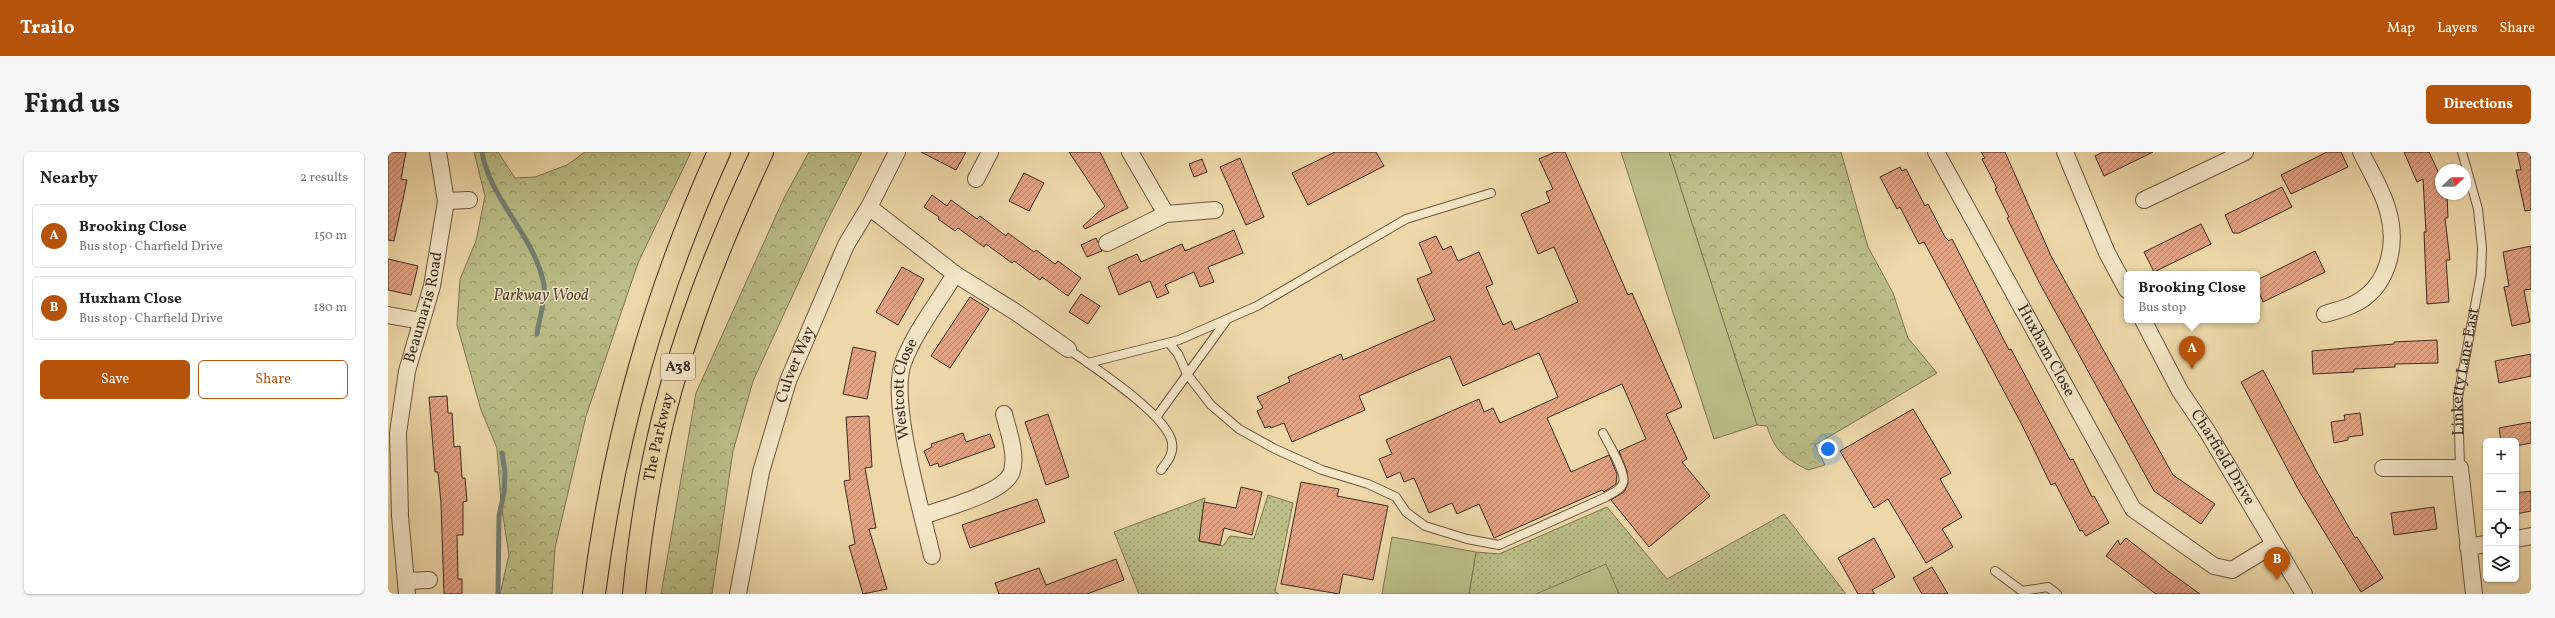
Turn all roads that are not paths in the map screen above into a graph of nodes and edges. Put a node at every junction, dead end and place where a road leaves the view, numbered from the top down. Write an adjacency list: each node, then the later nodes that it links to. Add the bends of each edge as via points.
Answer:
1 (438, 152): 16 (street, Beaumaris Road)
2 (719, 152): 49 (highway, A38, via 692,213 646,342 622,431 604,519)
3 (762, 152): 50 (highway, The Parkway / A38, via 728,226 681,356 657,444)
4 (897, 152): 17 (street, Culver Way)
5 (990, 152): 12 (street)
6 (1130, 152): 19 (street)
7 (1936, 152): 43 (street, Huxham Close, via 2133,509 2214,566 2232,570)
8 (2065, 152): 22 (street, via 2107,252)
9 (2245, 152): 15 (street)
10 (2361, 152): 24 (street, via 2388,210 2392,231 2391,257 2381,280 2369,294 2352,305)
11 (2462, 152): 37 (lane, Linketty Lane East, via 2478,209 2482,248 2481,274 2458,397)
12 (976, 179)
13 (1491, 193): 25 (lane, via 1406,219 1257,306)
14 (469, 200): 16 (street)
15 (2144, 200)
16 (446, 201): 26 (street, Beaumaris Road, via 432,286)
17 (870, 206): 21 (street); 51 (street, Culver Way, via 846,245 788,381 761,472)
18 (1215, 210): 19 (street)
19 (1166, 214): 20 (street)
20 (1107, 243)
21 (956, 274): 29 (street); 39 (street, Westcott Close, via 904,362 899,383 901,409)
22 (2124, 284)
23 (388, 314): 26 (street)
24 (2326, 314)
25 (1227, 320): 28 (lane); 31 (lane)
26 (421, 321): 35 (street, Beaumaris Road, via 407,371)
27 (2145, 323): 43 (street, Charfield Drive, via 2180,391 2207,431)
28 (1169, 343): 30 (lane); 31 (lane, via 1178,354)
29 (1068, 349): 30 (lane)
30 (1088, 363): 33 (lane)
31 (1187, 374): 33 (lane); 34 (lane, via 1211,405 1239,429 1275,449 1322,470 1368,484 1396,497 1406,512 1425,526 1499,545 1619,489 1623,484 1624,474)
32 (1004, 414): 39 (street, via 1012,448 1012,472 1003,484)
33 (1156, 416): 38 (lane, via 1169,432 1172,444 1170,459)
34 (1604, 433)
35 (393, 465): 48 (street, Beaumaris Road)
36 (2383, 468): 37 (street)
37 (2460, 468): 44 (street, Linketty Lane East)
38 (1161, 470)
39 (923, 516): 45 (street, Westcott Close)
40 (2531, 536): 41 (street)
41 (2519, 538)
42 (2483, 544): 44 (street)
43 (2273, 546): 53 (street, Charfield Drive)
44 (2468, 547): 54 (street, Linketty Lane East)
45 (932, 556)
46 (1994, 571): 52 (lane, via 2022,591 2048,587)
47 (429, 580): 48 (street, Beaumaris Road)
48 (406, 587)
49 (594, 594)
50 (634, 594)
51 (738, 594)
52 (2057, 594)
53 (2304, 594)
54 (2474, 594)

